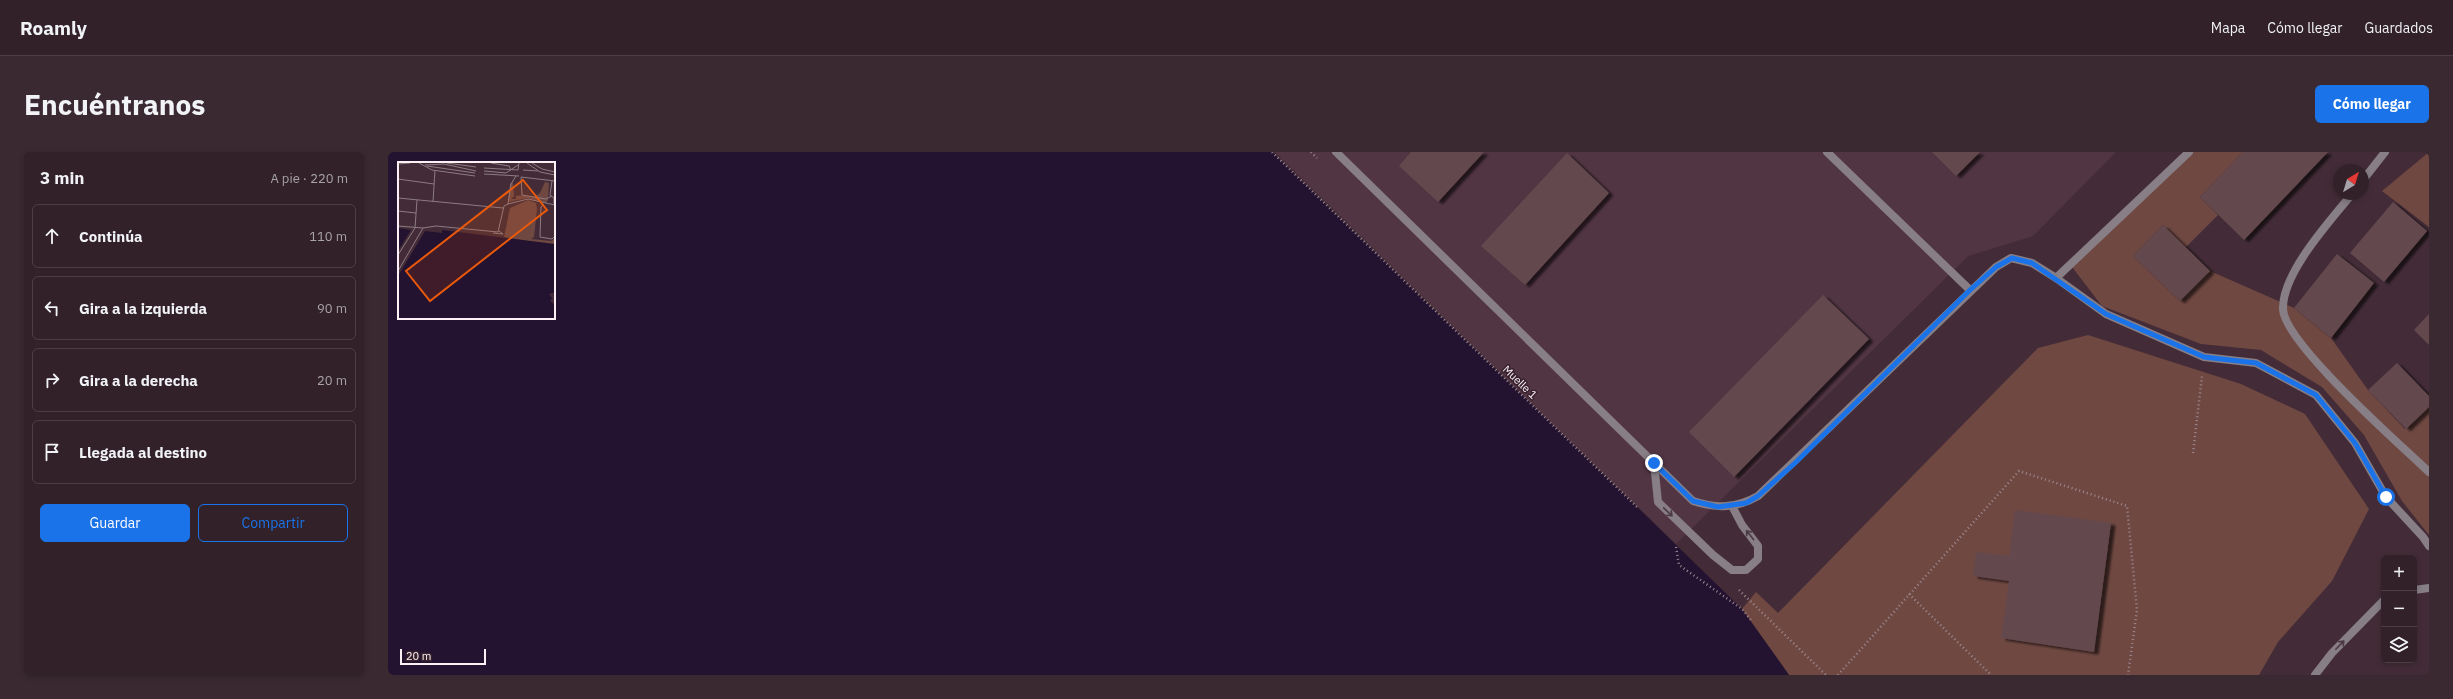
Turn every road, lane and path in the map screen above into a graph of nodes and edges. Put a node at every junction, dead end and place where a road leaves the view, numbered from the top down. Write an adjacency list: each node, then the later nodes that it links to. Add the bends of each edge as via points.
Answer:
1 (1272, 152): 17 (path, Muelle 1)
2 (1311, 152): 7 (path)
3 (1336, 152): 14 (street)
4 (1827, 152): 11 (street)
5 (2189, 152): 10 (street)
6 (2385, 152): 8 (street)
7 (1322, 163)
8 (2369, 172)
9 (2347, 200): 15 (street, via 2290,276 2283,310 2298,342 2342,389)
10 (2056, 278): 11 (street, via 2032,263 2012,258 1996,267); 12 (street, via 2106,314)
11 (1970, 290): 16 (street, via 1795,463 1758,496 1746,503)
12 (2204, 357): 13 (path); 19 (street, via 2256,363 2316,395 2355,443 2386,497)
13 (2193, 453)
14 (1654, 463): 16 (street, via 1693,501 1718,507); 16 (street, one-way to 16, via 1658,502 1732,570 1746,570 1758,559 1758,546)
15 (2429, 472)
16 (1732, 506)
17 (1642, 511)
18 (1676, 544): 25 (path, via 1679,565 1742,609)
19 (2429, 546)
20 (1733, 584): 26 (path)
21 (2429, 588): 22 (street)
22 (2417, 590)
23 (1908, 594): 27 (path); 28 (path); 29 (path, via 2019,471 2127,506 2137,610)
24 (2381, 603): 30 (street, one-way to 24)
25 (1751, 620)
26 (1826, 675)
27 (1838, 675)
28 (1990, 675)
29 (2128, 675)
30 (2314, 675)

